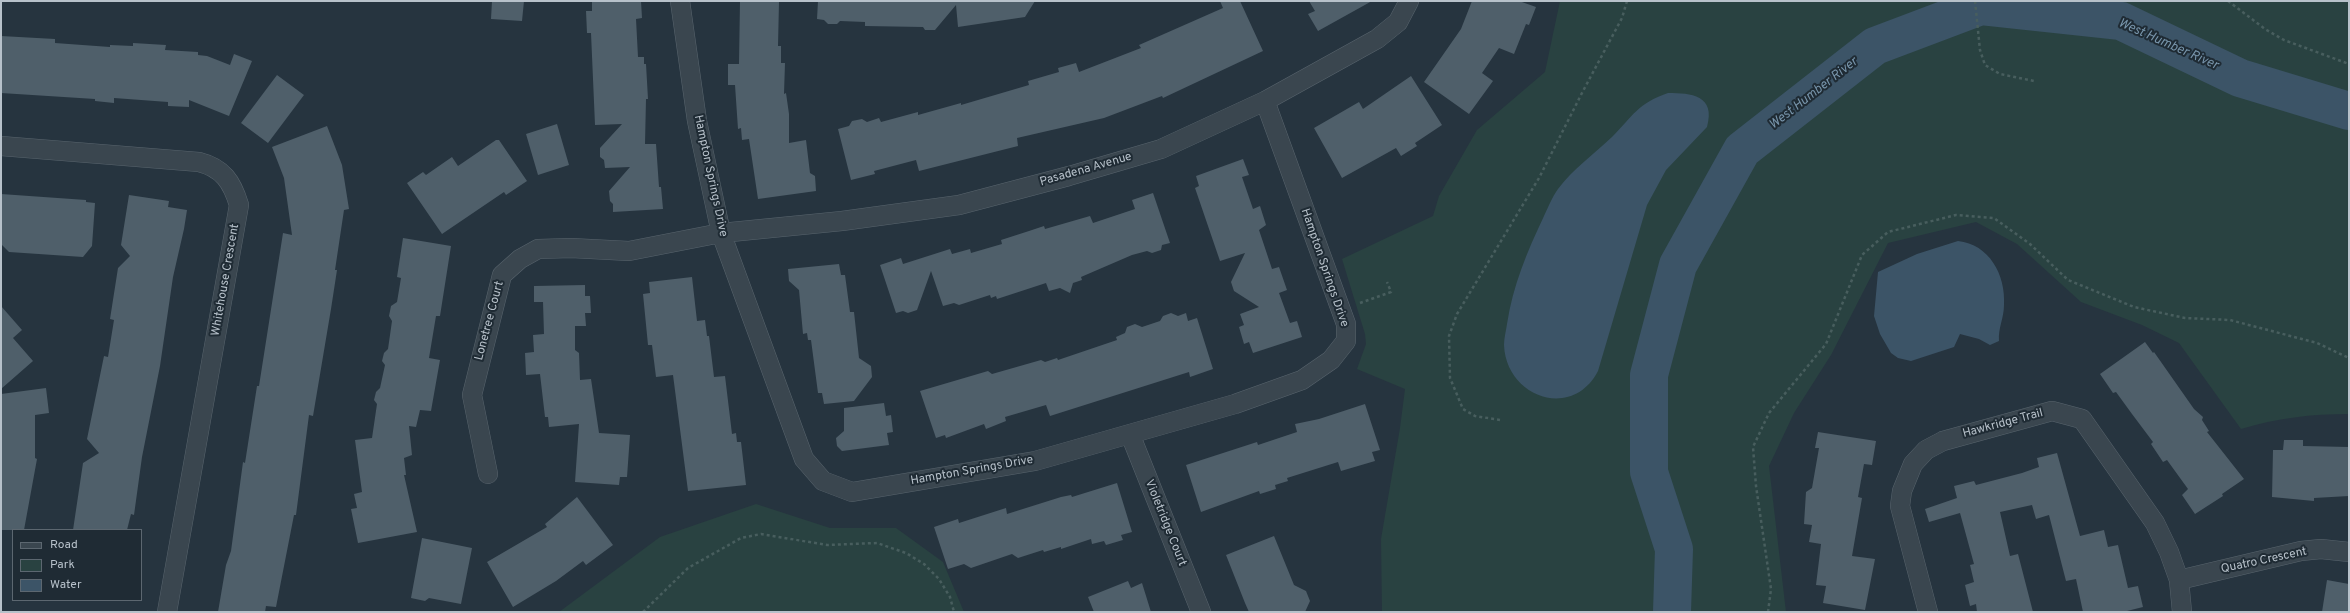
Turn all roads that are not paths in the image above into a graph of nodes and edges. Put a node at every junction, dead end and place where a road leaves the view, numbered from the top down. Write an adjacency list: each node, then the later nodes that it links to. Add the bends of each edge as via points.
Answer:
1 (680, 1): 5 (street, Hampton Springs Drive, via 697,121)
2 (1409, 1): 3 (street, Pasadena Avenue, via 1398,22 1377,39)
3 (1265, 100): 5 (street, Pasadena Avenue, via 1161,149 959,205 842,221); 6 (street, Hampton Springs Drive, via 1346,324 1346,341 1331,360 1302,380 1235,404)
4 (1, 146): 10 (street, Whitehouse Crescent, via 199,162 213,166 226,176 234,189 239,205)
5 (721, 233): 6 (street, Hampton Springs Drive, via 804,459 823,481 852,492 1034,461); 7 (street, Lonetree Court, via 629,251 571,248 538,250 520,259 502,275 472,395)
6 (1130, 434): 11 (street, Violetridge Court)
7 (488, 474)
8 (2349, 552): 9 (street, Quatro Crescent, via 2321,549 2302,552)
9 (2179, 580): 12 (street, Hawkridge Trail, via 2155,523 2082,419 2052,411 1943,441 1926,450 1913,464 1902,491 1900,506); 13 (street, Hawkridge Trail)
10 (167, 612)
11 (1201, 612)
12 (1928, 612)
13 (2182, 612)

